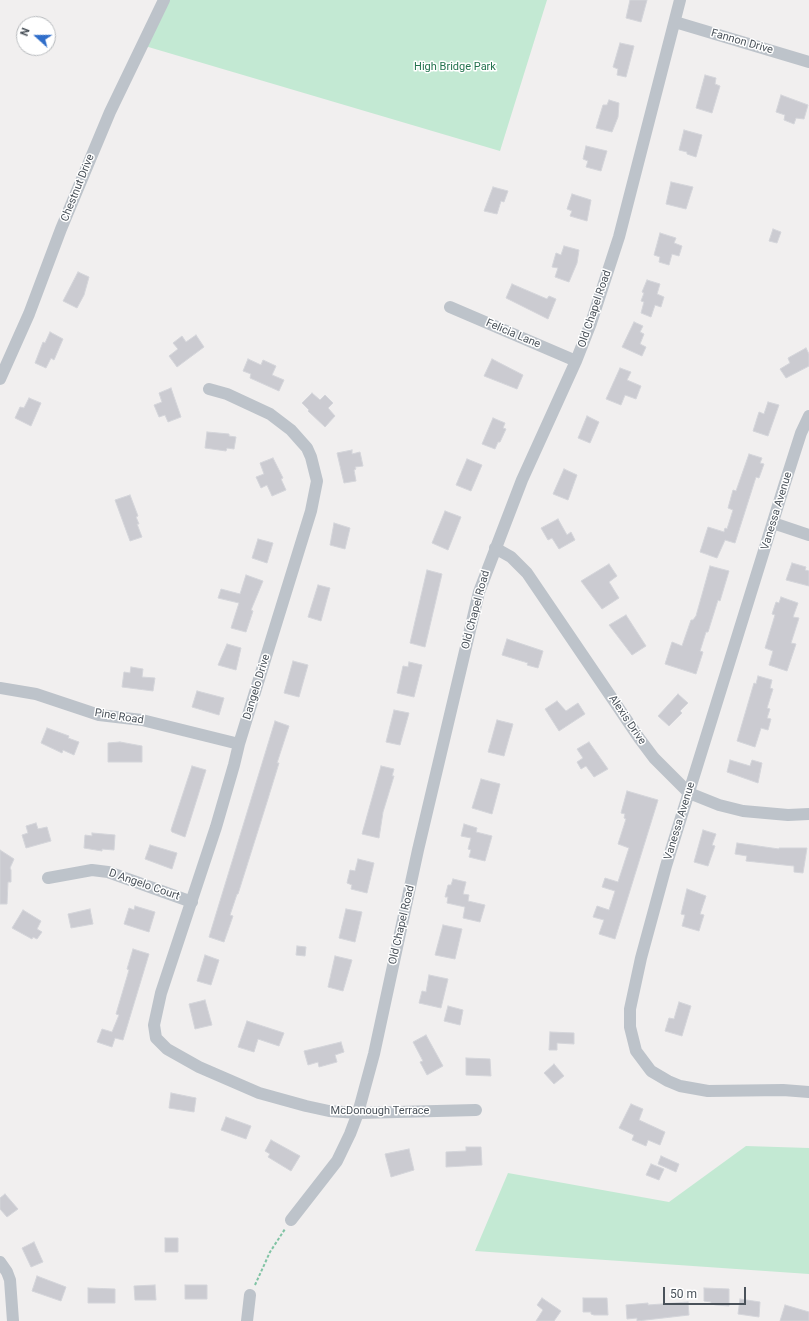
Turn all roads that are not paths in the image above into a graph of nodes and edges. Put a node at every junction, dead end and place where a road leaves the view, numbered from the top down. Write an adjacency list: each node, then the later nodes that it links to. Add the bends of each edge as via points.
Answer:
1 (164, 0): 7 (street, Chestnut Drive, via 104,125)
2 (680, 0): 3 (street, Old Chapel Road)
3 (675, 22): 4 (street, Fannon Drive); 6 (street, Old Chapel Road, via 619,237)
4 (809, 62)
5 (450, 307): 6 (street, Felicia Lane)
6 (576, 361): 12 (street, Old Chapel Road, via 539,439)
7 (0, 379)
8 (209, 389): 14 (street, Dangelo Drive, via 227,394 270,414 291,430 307,448 316,474 311,511)
9 (809, 416): 10 (street, Vanessa Avenue, via 801,433)
10 (773, 523): 11 (street); 15 (street, Vanessa Avenue)
11 (809, 535)
12 (495, 548): 15 (street, Alexis Drive, via 511,557 527,573 639,738 654,758); 22 (street, Old Chapel Road, via 479,592 418,850 374,1054)
13 (0, 688): 14 (street, Pine Road, via 36,694 99,715 142,720)
14 (239, 744): 18 (street, Dangelo Drive)
15 (689, 793): 16 (street, Alexis Drive, via 743,811); 20 (street, Vanessa Avenue, via 666,866 633,989 630,1018 636,1051 651,1071 680,1086 708,1091)
16 (809, 814)
17 (48, 878): 18 (street, D Angelo Court, via 92,870 108,872)
18 (192, 902): 19 (street, Dangelo Drive, via 161,993 154,1025)
19 (156, 1038): 22 (street, McDonough Terrace, via 181,1058 260,1093 330,1111)
20 (809, 1092)
21 (476, 1110): 22 (street, McDonough Terrace)
22 (358, 1113): 23 (street, Old Chapel Road, via 337,1161)
23 (291, 1220)
24 (0, 1262): 26 (street, via 10,1280)
25 (250, 1295): 27 (street)
26 (13, 1321)
27 (247, 1321)

